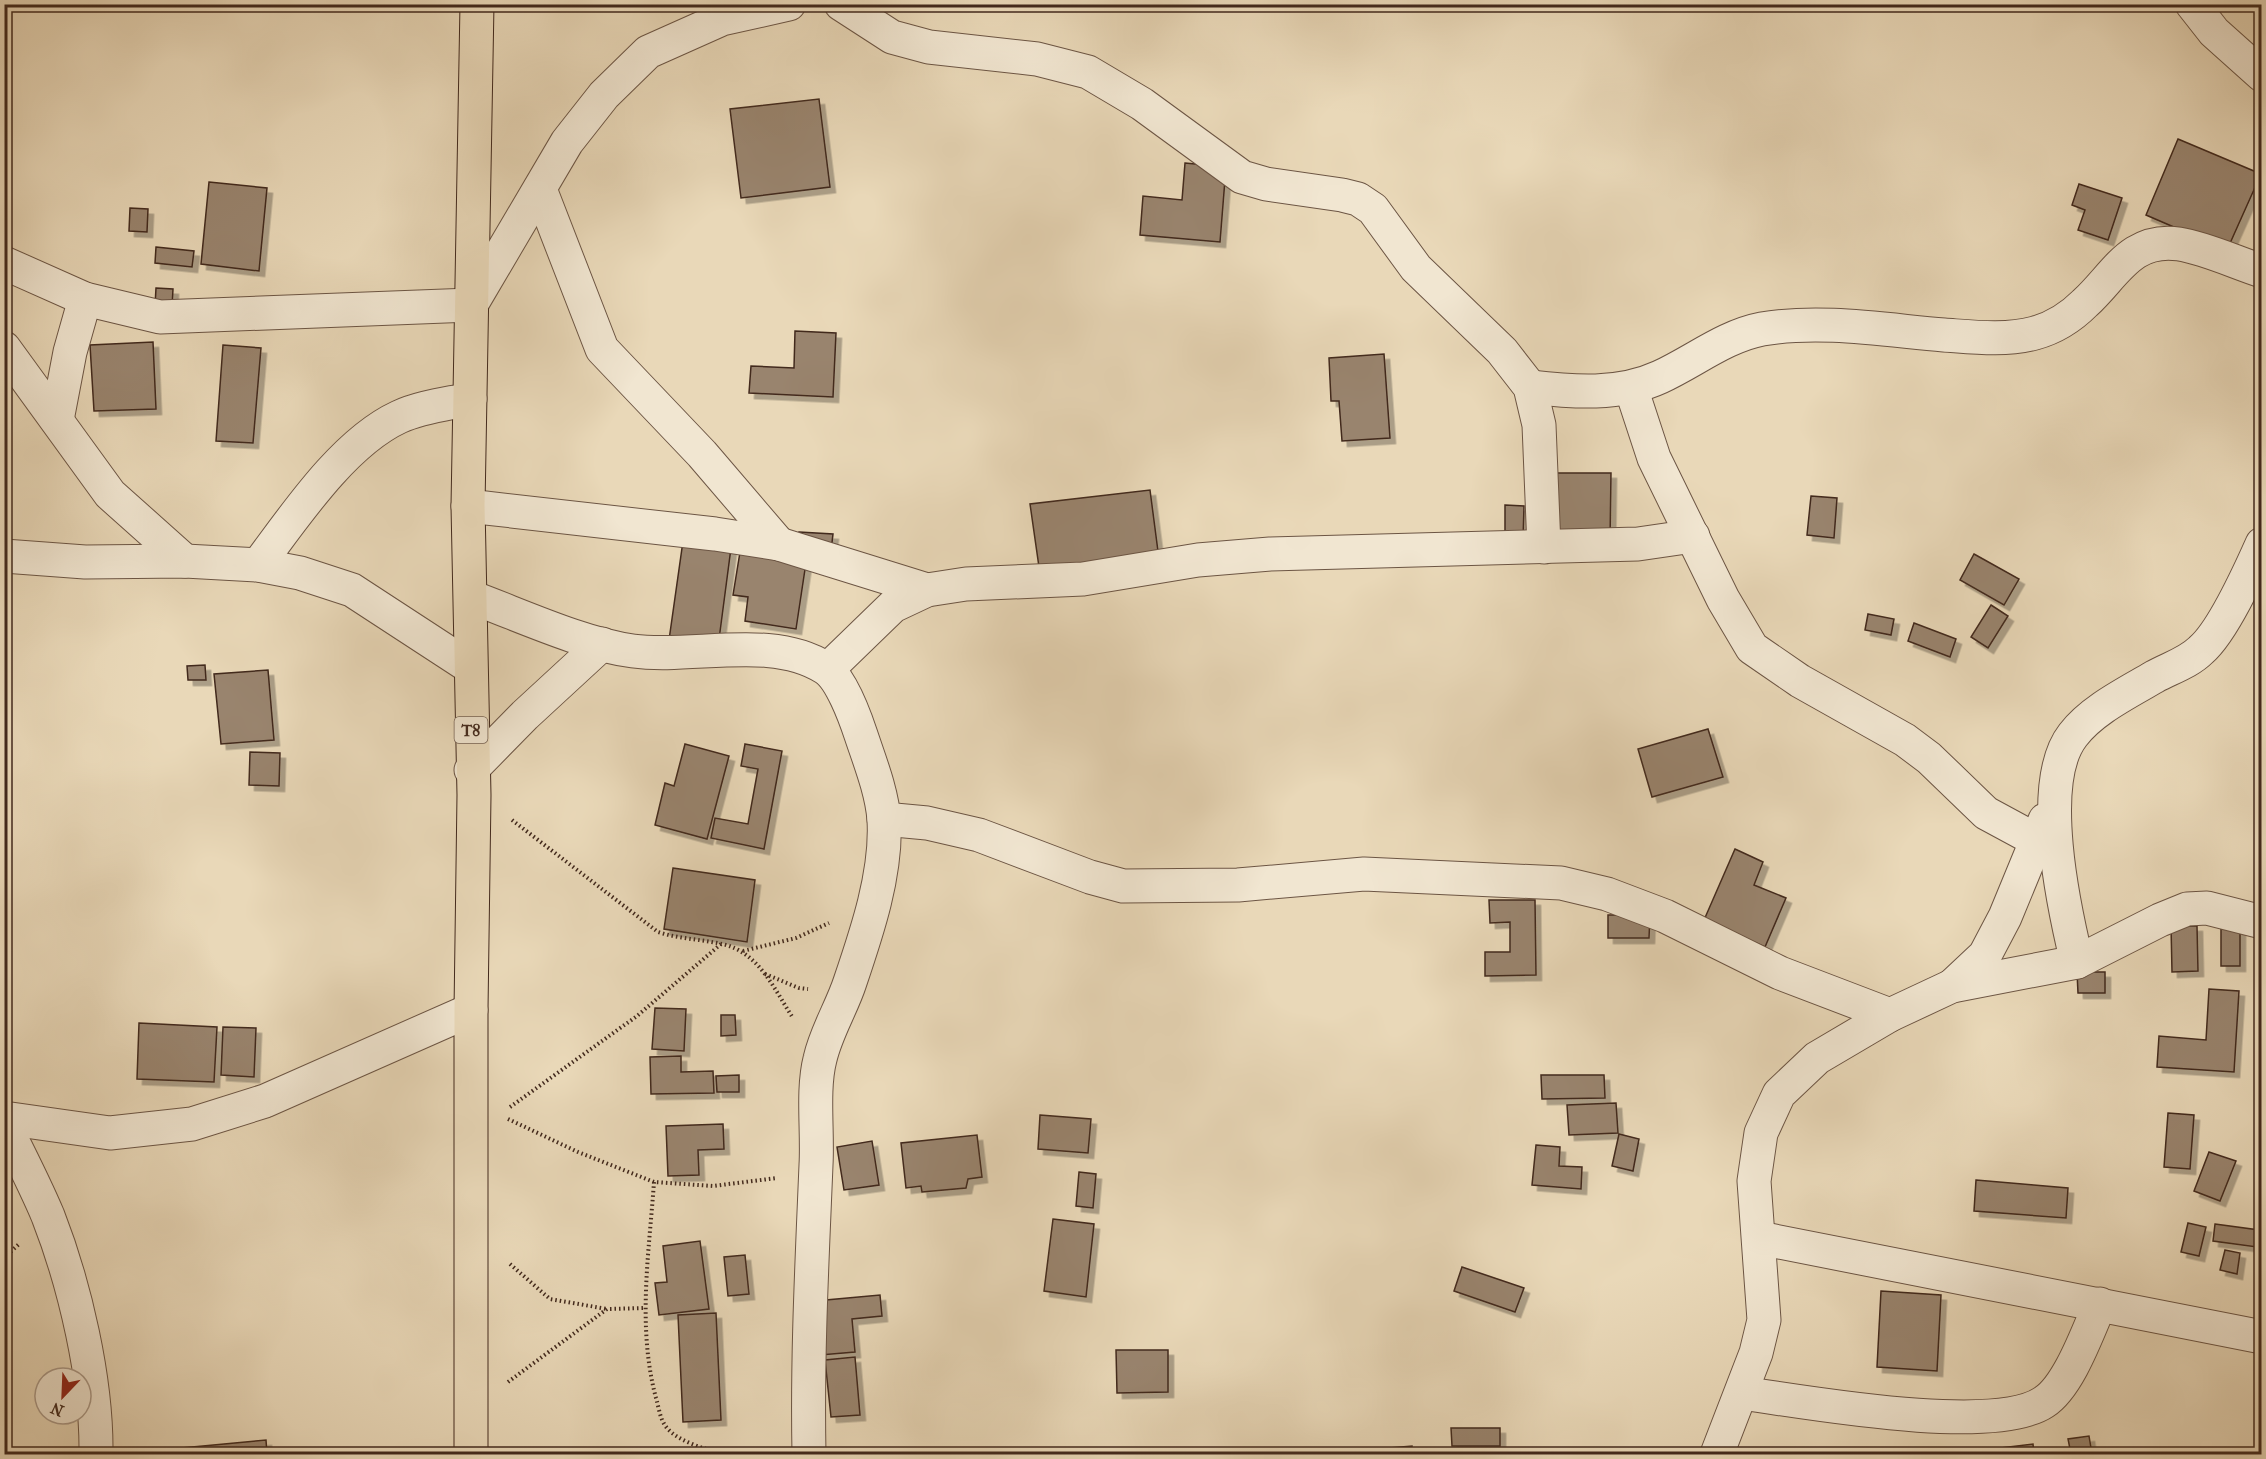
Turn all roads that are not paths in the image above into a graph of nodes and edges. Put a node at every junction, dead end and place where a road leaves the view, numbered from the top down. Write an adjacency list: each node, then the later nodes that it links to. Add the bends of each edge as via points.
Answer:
1 (477, 4): 11 (highway, T8)
2 (789, 4): 5 (street)
3 (842, 4): 13 (street, via 892,38 929,47 1036,59 1088,72 1168,122 1242,177 1358,199 1372,209 1416,268 1502,351)
4 (2192, 4): 6 (street, via 2214,32)
5 (731, 12): 7 (street, via 648,52 604,95 567,142)
6 (2262, 75)
7 (540, 189): 11 (street); 19 (street, via 602,349 702,454)
8 (4, 263): 10 (street)
9 (2262, 271): 14 (street, via 2180,244 2153,244 2124,259 2085,303 2059,323 2034,334 1986,338 1832,326 1761,329)
10 (85, 299): 11 (street, via 160,317); 16 (street)
11 (471, 305): 15 (highway, T8)
12 (4, 348): 16 (street)
13 (1530, 387): 14 (street, via 1575,392); 21 (street, via 1539,425)
14 (1631, 388): 18 (street, via 1654,458)
15 (470, 399): 17 (highway, T8); 24 (street, via 399,417 369,436 321,483)
16 (57, 420): 23 (street, via 110,494)
17 (468, 506): 19 (street); 26 (highway, T8)
18 (1693, 536): 21 (street, via 1638,544); 33 (street, via 1752,648 1800,681 1905,740 1986,813)
19 (779, 544): 25 (street)
20 (2262, 544): 31 (street, via 2247,579 2203,650 2088,719 2072,736 2062,759)
21 (1544, 547): 25 (street, via 1270,554 1198,560 1083,579 966,584)
22 (4, 556): 23 (street, via 85,562)
23 (185, 561): 24 (street)
24 (258, 565): 28 (street, via 300,573 352,590)
25 (927, 590): 29 (street, via 893,606)
26 (471, 597): 27 (street); 28 (highway, T8)
27 (602, 644): 29 (street, via 677,654 778,651); 30 (street, via 525,715)
28 (470, 667): 30 (highway, T8)
29 (828, 669): 32 (street, via 858,725)
30 (472, 782): 37 (highway, T8)
31 (2056, 792): 33 (street); 35 (street, via 2055,841)
32 (884, 819): 38 (street, via 927,823 979,835 1123,886 1238,885 1364,874 1561,884 1607,894 1665,916 1780,973); 47 (street, via 876,890 850,982 820,1059 809,1325)
33 (2036, 840): 36 (street, via 1985,956)
34 (2262, 922): 35 (street, via 2207,908 2187,909)
35 (2076, 962): 36 (street)
36 (1952, 986): 38 (street)
37 (471, 1010): 39 (street, via 265,1101 192,1124 110,1133); 46 (highway, T8)
38 (1890, 1015): 41 (street, via 1817,1058 1779,1094 1761,1133 1754,1180)
39 (4, 1118)
40 (4, 1124): 45 (street, via 48,1216 82,1328 96,1424)
41 (1759, 1238): 42 (street); 44 (street, via 1764,1320)
42 (2100, 1304): 43 (street); 44 (street, via 2070,1371 2046,1402 2017,1414 1929,1416)
43 (2262, 1337)
44 (1742, 1393): 48 (street)
45 (96, 1455)
46 (471, 1455)
47 (809, 1455)
48 (1717, 1455)

